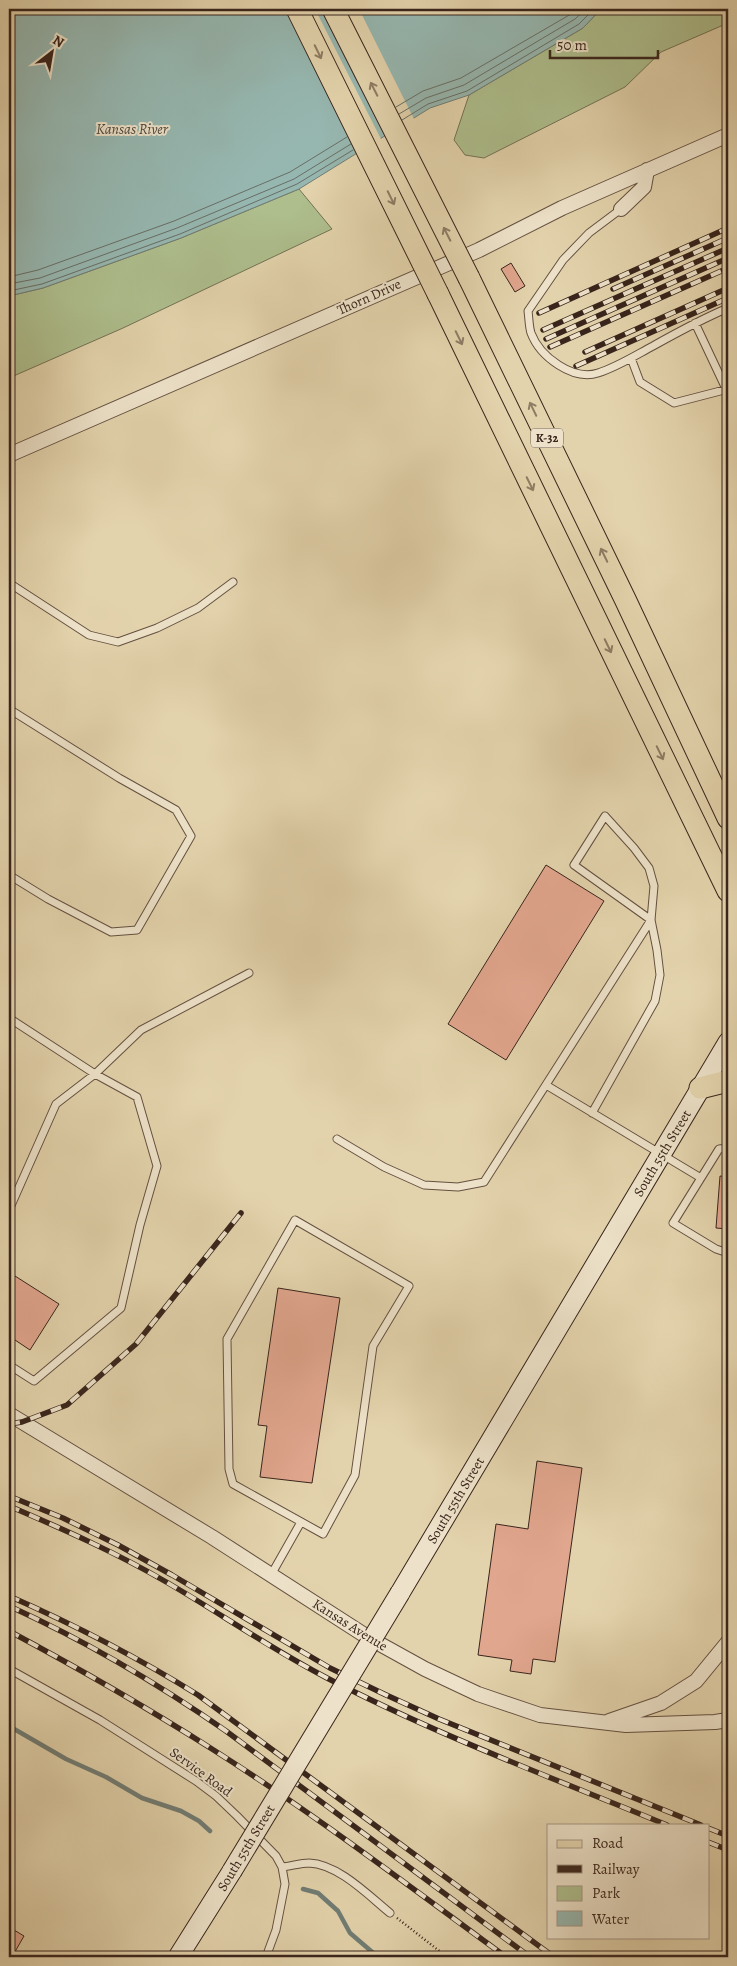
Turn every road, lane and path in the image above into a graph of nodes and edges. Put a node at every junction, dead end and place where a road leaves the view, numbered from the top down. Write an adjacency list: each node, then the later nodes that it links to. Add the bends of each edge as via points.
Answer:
1 (297, 9): 18 (main road, K-32, one-way to 18, bridge)
2 (333, 9): 14 (main road, K-32, one-way to 2, bridge, via 468,278)
3 (728, 135): 4 (street, Thorn Drive)
4 (646, 170): 5 (street, via 644,187); 10 (street, Thorn Drive, via 478,250)
5 (621, 209): 8 (lane, via 589,233 563,260 528,311 531,333 541,349 574,374 597,374)
6 (728, 308): 7 (lane)
7 (695, 323): 8 (lane); 9 (lane)
8 (631, 358): 9 (lane, via 640,382 674,403)
9 (727, 391)
10 (9, 455)
11 (233, 582): 12 (lane, via 198,608 118,642 89,635)
12 (9, 583)
13 (9, 709): 17 (lane, via 176,810 191,836 137,930 111,932)
14 (700, 759): 15 (main road); 16 (main road, K-32)
15 (728, 797)
16 (728, 818)
17 (9, 875)
18 (728, 891)
19 (651, 920): 19 (lane, via 574,865 605,816 649,868 654,886); 25 (lane); 27 (lane, via 660,975 655,1001)
20 (250, 973): 23 (lane, via 142,1030)
21 (9, 1018): 23 (lane)
22 (728, 1042): 26 (main road, South 55th Street)
23 (95, 1074): 32 (lane, via 56,1104); 34 (lane, via 137,1097 157,1166 121,1308 34,1381)
24 (728, 1081): 26 (main road)
25 (546, 1085): 27 (lane); 28 (lane, via 484,1182 458,1187 424,1185 384,1167)
26 (700, 1088): 30 (main road, South 55th Street)
27 (592, 1113): 30 (lane)
28 (337, 1139)
29 (728, 1148): 31 (lane, via 719,1149)
30 (662, 1154): 31 (lane); 44 (main road, South 55th Street, bridge)
31 (701, 1178): 33 (lane, via 673,1223)
32 (9, 1210)
33 (728, 1253)
34 (9, 1365)
35 (9, 1414): 37 (street, Kansas Avenue)
36 (301, 1522): 36 (lane, via 323,1534 355,1475 373,1346 409,1286 295,1220 227,1339 229,1469 233,1484); 37 (lane)
37 (271, 1575): 41 (street, Kansas Avenue, via 369,1638 478,1694 540,1715)
38 (728, 1642): 41 (street, via 696,1681 661,1703)
39 (9, 1669): 42 (lane, Service Road, via 100,1720 196,1781 237,1816 276,1856)
40 (728, 1720): 41 (street, Kansas Avenue, via 626,1725)
41 (606, 1722)
42 (282, 1867): 43 (lane, via 308,1863 327,1866); 45 (lane, via 285,1884 276,1930)
43 (390, 1913): 46 (path)
44 (178, 1957)
45 (266, 1957)
46 (447, 1957)

